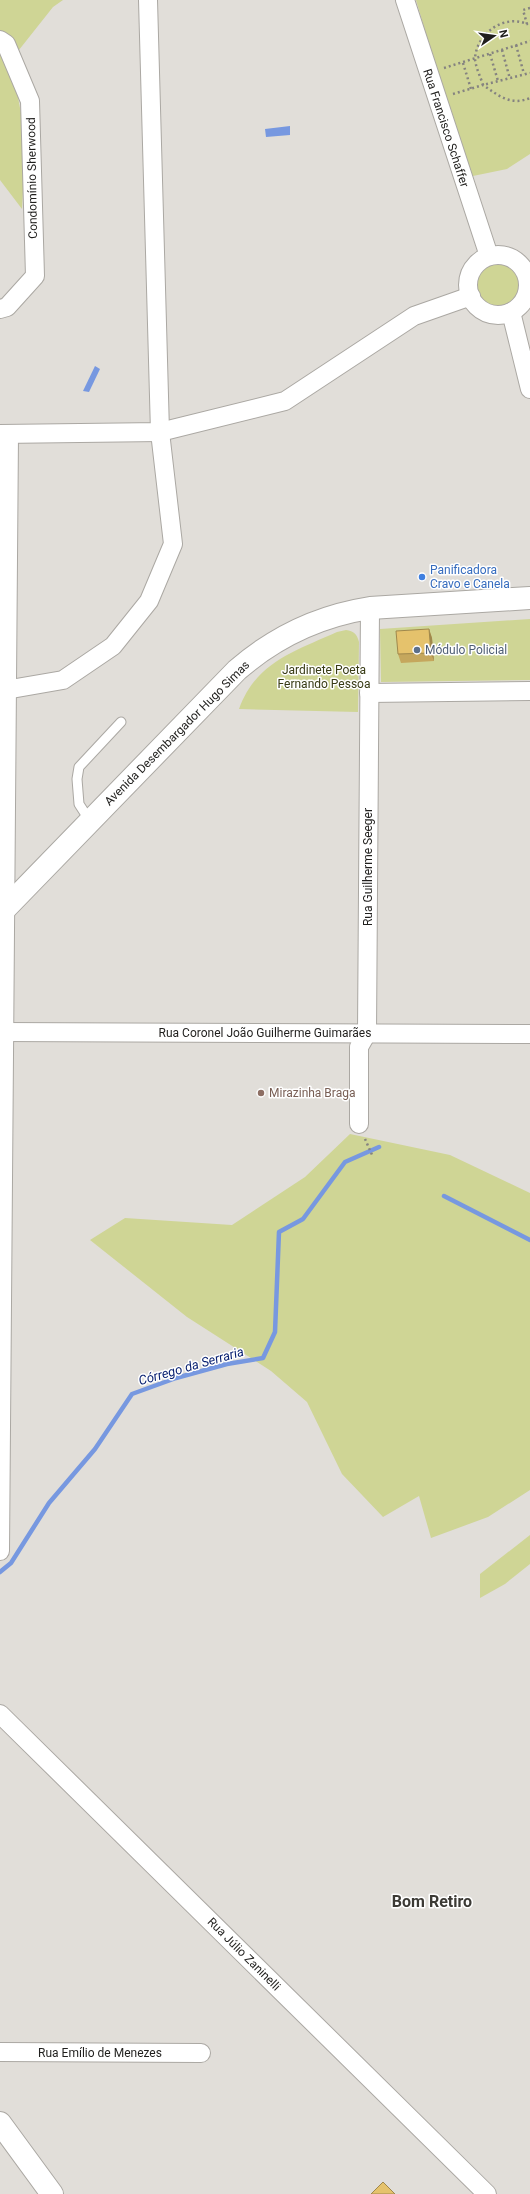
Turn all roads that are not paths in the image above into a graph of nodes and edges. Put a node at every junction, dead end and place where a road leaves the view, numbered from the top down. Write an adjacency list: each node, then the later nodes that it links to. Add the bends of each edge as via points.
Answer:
1 (148, 0): 10 (street)
2 (405, 0): 4 (street, Rua Francisco Schaffer)
3 (0, 40): 7 (street, Condomínio Sherwood, via 6,44 30,101 34,276 7,307)
4 (489, 256): 5 (street, via 503,255 516,260 527,275); 6 (street, via 474,268 469,277 468,287)
5 (529, 292): 8 (street, via 524,301)
6 (471, 296): 8 (street, via 483,310 492,314); 10 (street, via 414,316 285,401)
7 (0, 309)
8 (510, 312): 9 (street)
9 (530, 389)
10 (160, 432): 11 (street); 15 (street, via 173,544 149,601 113,646 63,680)
11 (4, 434): 14 (street)
12 (530, 598): 13 (main road, Avenida Desembargador Hugo Simas)
13 (370, 608): 17 (street, Rua Guilherme Seeger); 19 (main road, Avenida Desembargador Hugo Simas, via 332,616 310,624 284,636 255,655 214,693)
14 (4, 614): 15 (street)
15 (3, 691): 20 (street)
16 (530, 691): 17 (street)
17 (369, 693): 23 (street, Rua Guilherme Seeger)
18 (120, 722): 19 (lane, via 79,767 79,804)
19 (90, 821): 21 (main road, Avenida Desembargador Hugo Simas)
20 (3, 827): 21 (street)
21 (3, 911): 22 (street)
22 (2, 1032): 23 (street, Rua Coronel João Guilherme Guimarães); 26 (street)
23 (367, 1033): 24 (street, Rua Coronel João Guilherme Guimarães); 25 (street, Rua Guilherme Seeger, via 359,1047)
24 (530, 1034)
25 (358, 1124)
26 (1, 1383): 27 (street)
27 (0, 1551)
28 (0, 1714): 33 (street, Rua Júlio Zaninelli)
29 (0, 2052): 30 (street, Rua Emílio de Menezes)
30 (201, 2053)
31 (0, 2123): 32 (main road)
32 (52, 2194)
33 (487, 2194)

